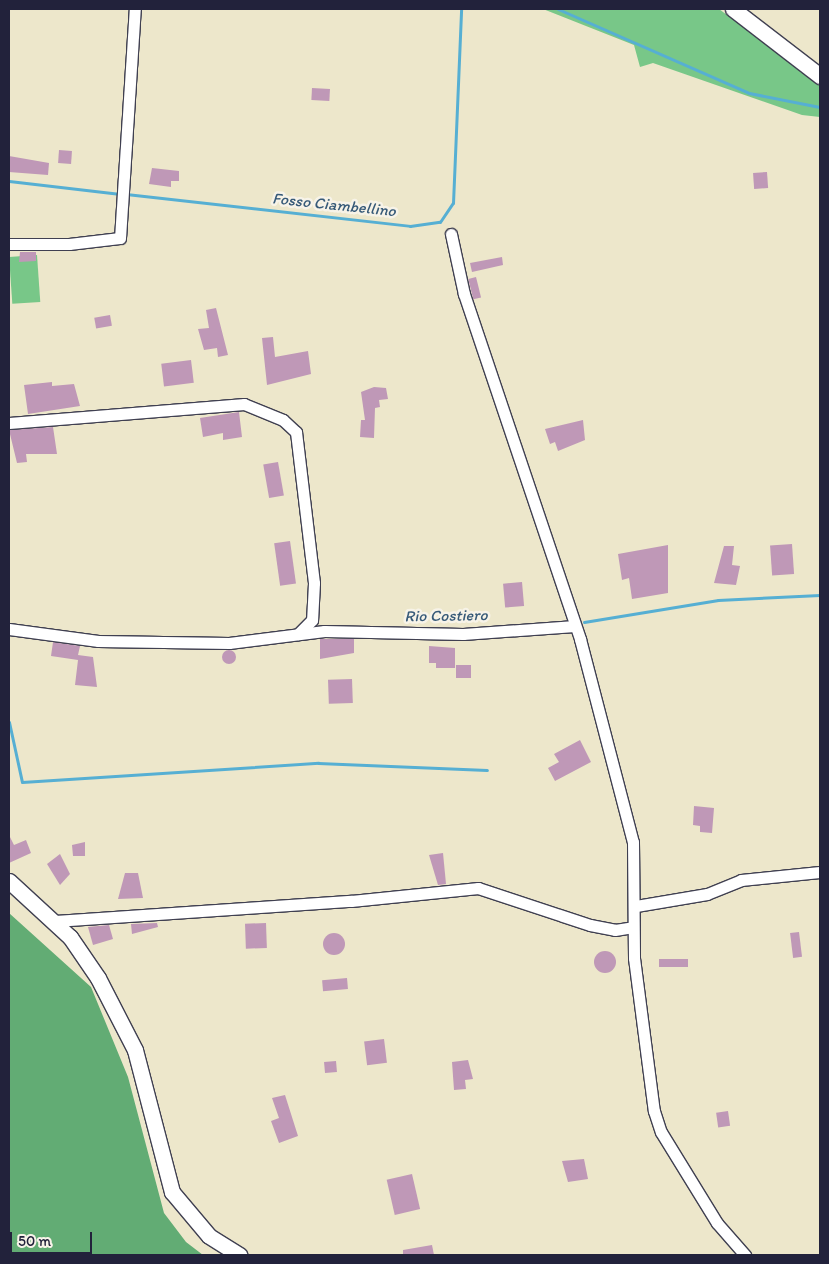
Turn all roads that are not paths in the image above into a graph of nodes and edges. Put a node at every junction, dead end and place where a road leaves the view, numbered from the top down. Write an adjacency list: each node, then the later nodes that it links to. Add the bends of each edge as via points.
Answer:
1 (135, 9): 5 (street, via 120,238 114,242)
2 (733, 9): 3 (main road)
3 (820, 76)
4 (451, 234): 7 (street, via 464,294 517,438)
5 (9, 244)
6 (9, 423): 9 (street, via 244,404 282,420 296,432 314,583 312,620)
7 (575, 626): 9 (street, via 482,634); 12 (street, via 633,842)
8 (9, 629): 9 (street, via 122,642 229,643)
9 (297, 634)
10 (820, 872): 12 (street, via 741,880 706,894)
11 (9, 881): 13 (main road)
12 (636, 906): 14 (street)
13 (55, 921): 14 (street, via 351,902 478,888 590,925 615,930); 15 (main road, via 98,978 134,1050 172,1192 209,1236)
14 (633, 927): 16 (street, via 656,1118 717,1223)
15 (239, 1255)
16 (745, 1255)

